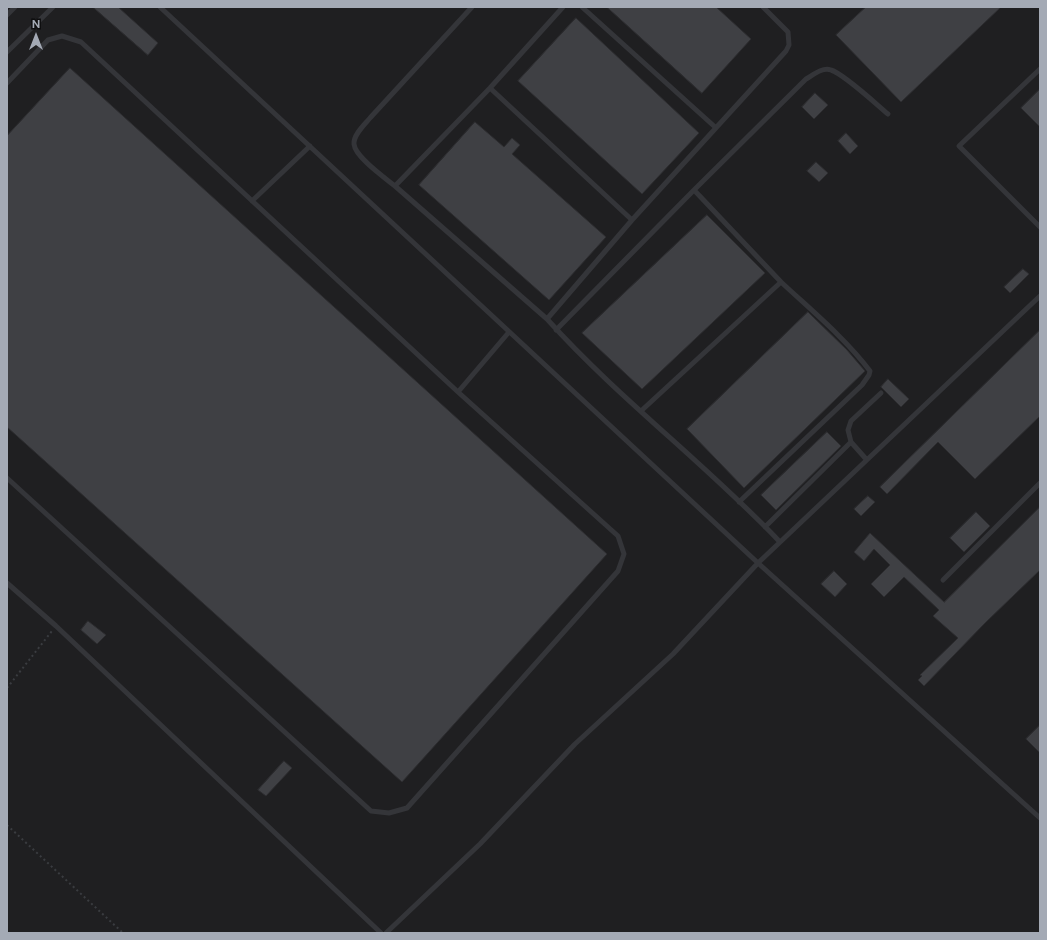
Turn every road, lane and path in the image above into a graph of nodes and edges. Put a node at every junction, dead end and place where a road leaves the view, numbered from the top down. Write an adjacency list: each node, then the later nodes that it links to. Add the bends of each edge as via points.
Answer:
1 (15, 7): 8 (lane)
2 (53, 7): 9 (lane)
3 (160, 7): 15 (lane)
4 (472, 7): 16 (lane, via 370,118 356,137 356,150)
5 (563, 7): 12 (lane)
6 (582, 7): 14 (lane)
7 (763, 7): 14 (lane, via 788,32 789,45)
8 (7, 15)
9 (7, 52)
10 (1040, 69): 20 (lane, via 959,146)
11 (7, 83): 18 (lane, via 48,40 62,36 81,42)
12 (490, 88): 16 (lane); 19 (lane)
13 (888, 114): 17 (lane, via 831,70 820,70 806,79)
14 (715, 127): 19 (lane)
15 (310, 146): 18 (lane); 25 (lane)
16 (395, 186): 23 (lane)
17 (694, 190): 21 (lane); 24 (lane)
18 (252, 201): 26 (lane)
19 (632, 220): 23 (lane)
20 (1040, 227)
21 (781, 282): 28 (lane); 33 (lane, via 844,341 870,371 862,385)
22 (1040, 296): 30 (lane)
23 (547, 319): 24 (lane)
24 (556, 330): 28 (lane)
25 (509, 332): 26 (lane); 36 (lane)
26 (458, 392): 31 (lane, via 618,536 624,554 618,571 407,808 389,813 371,811)
27 (882, 393): 29 (lane, via 851,421 848,430)
28 (641, 411): 33 (lane)
29 (851, 442): 30 (lane); 34 (lane)
30 (866, 459): 35 (lane)
31 (7, 478)
32 (1040, 483): 37 (lane)
33 (739, 502): 34 (lane)
34 (765, 527): 35 (lane)
35 (780, 542): 36 (lane)
36 (758, 563): 41 (lane); 45 (lane, via 673,654 575,744 480,844)
37 (943, 580)
38 (7, 583): 39 (lane)
39 (56, 626): 40 (path); 44 (lane)
40 (7, 688)
41 (1040, 818)
42 (7, 825): 43 (path)
43 (123, 933)
44 (382, 933)
45 (386, 933)

